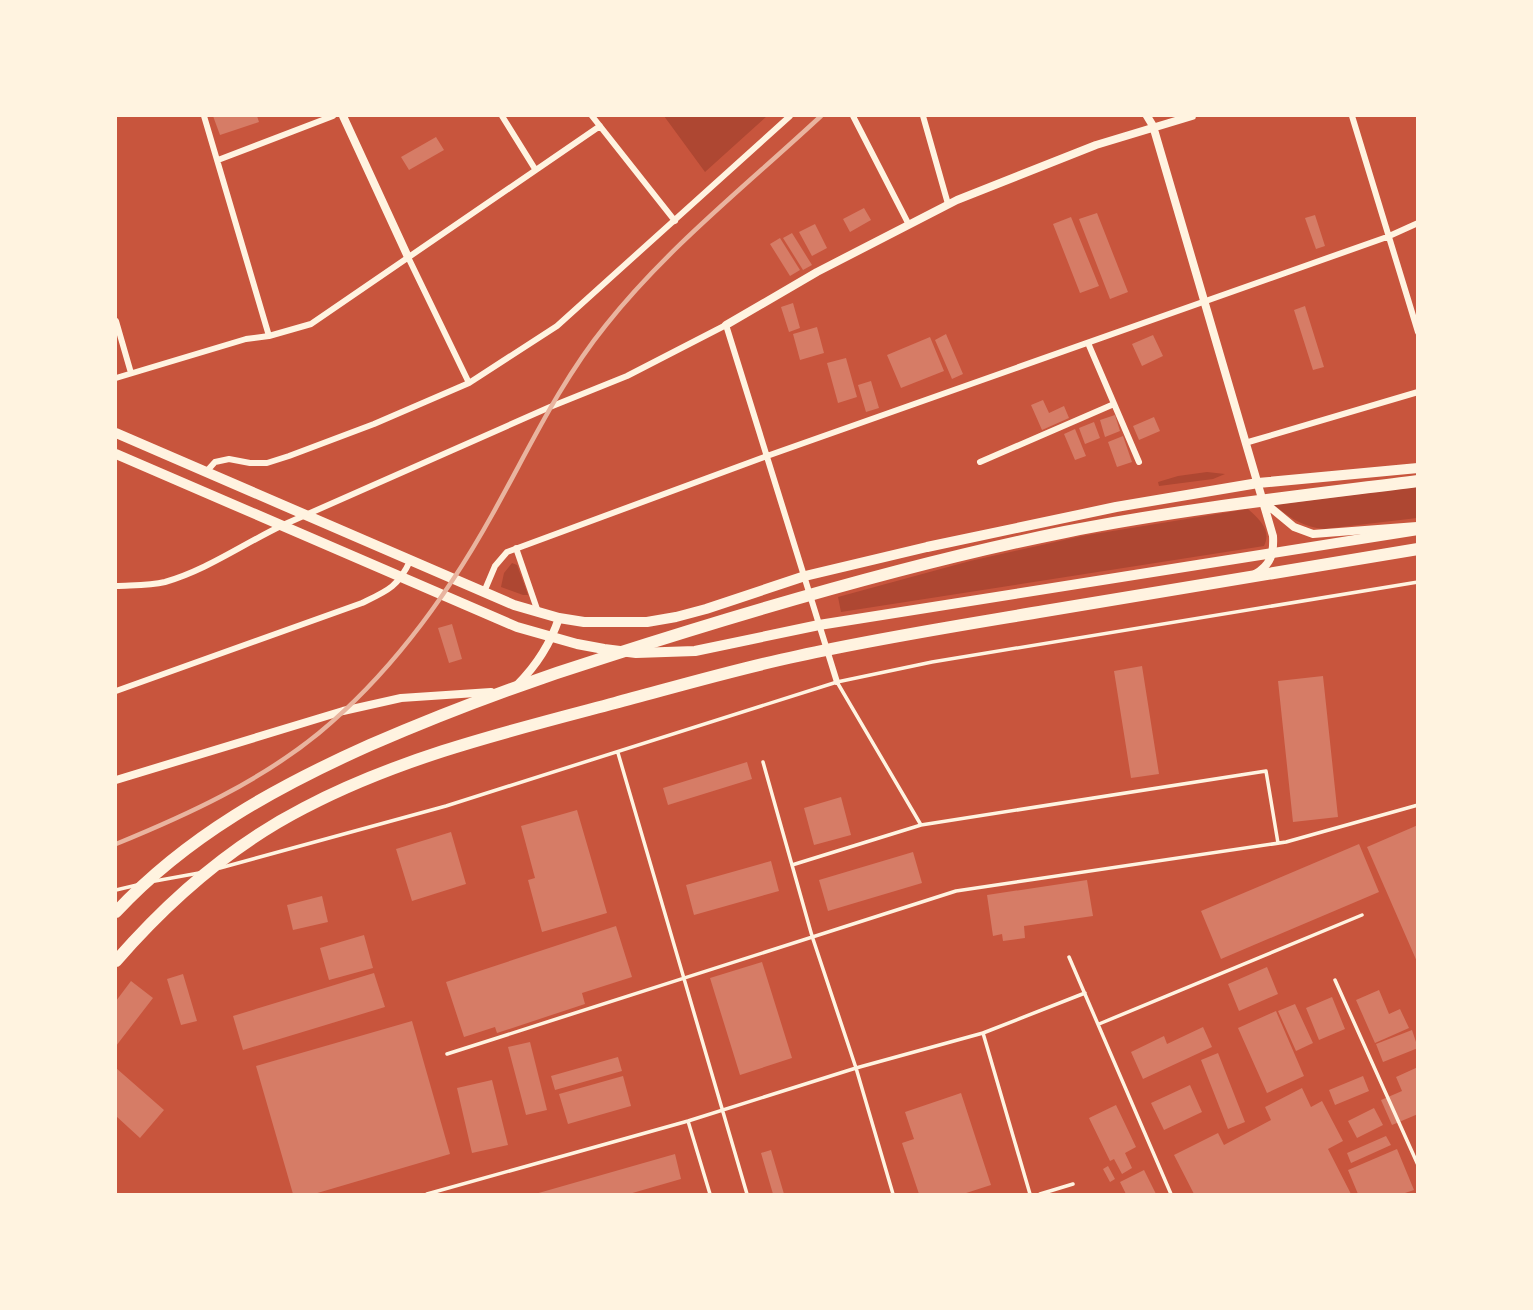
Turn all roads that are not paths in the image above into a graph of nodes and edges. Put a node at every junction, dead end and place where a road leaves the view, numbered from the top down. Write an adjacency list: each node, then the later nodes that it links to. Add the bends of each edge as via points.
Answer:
1 (204, 116): 14 (street)
2 (332, 116): 14 (street)
3 (343, 116): 21 (street)
4 (502, 116): 15 (street)
5 (592, 116): 12 (street)
6 (790, 116): 17 (street)
7 (853, 116): 18 (street)
8 (923, 116): 16 (street)
9 (1146, 116): 13 (street)
10 (1192, 116): 13 (street)
11 (1352, 116): 20 (street)
12 (600, 126): 15 (street); 17 (street)
13 (1153, 126): 16 (street); 22 (street)
14 (218, 160): 26 (street)
15 (535, 169): 21 (street)
16 (948, 204): 18 (street)
17 (675, 221): 30 (street, via 557,326)
18 (908, 223): 24 (street)
19 (1418, 223): 20 (street)
20 (1387, 237): 22 (street); 25 (street)
21 (408, 257): 26 (street, via 311,324); 30 (street)
22 (1203, 300): 27 (street); 34 (street)
23 (116, 321): 28 (street)
24 (726, 325): 36 (street); 44 (street, via 627,376)
25 (1418, 332)
26 (269, 336): 28 (street)
27 (1088, 342): 32 (street); 36 (street)
28 (131, 373): 29 (street)
29 (116, 378)
30 (470, 383): 40 (street, via 289,456 267,463 229,459 215,462)
31 (1418, 392): 34 (street)
32 (1114, 404): 37 (street); 38 (street)
33 (116, 433): 40 (highway)
34 (1245, 443): 42 (street)
35 (116, 454): 45 (highway)
36 (767, 456): 47 (street); 51 (street)
37 (980, 462)
38 (1139, 462)
39 (1418, 468): 42 (highway)
40 (205, 472): 44 (highway)
41 (1418, 481): 43 (highway)
42 (1258, 483): 43 (street); 51 (highway, via 1116,507)
43 (1263, 501): 46 (street, via 1294,527 1313,534); 49 (street); 71 (highway, via 1064,533 934,563 670,636 520,684 324,765 262,797 162,867)
44 (306, 516): 45 (street); 50 (highway)
45 (283, 525): 53 (highway); 55 (street, via 204,568 162,583)
46 (1418, 528): 49 (highway)
47 (516, 548): 56 (street, via 495,566); 57 (street)
48 (1418, 549): 52 (highway)
49 (1273, 553): 52 (street, via 1262,570); 59 (highway)
50 (410, 561): 53 (street); 56 (highway)
51 (805, 576): 58 (highway, via 648,622); 59 (street)
52 (1245, 577): 75 (highway, via 796,656 507,732 404,765 332,794 276,824 204,875 159,914)
53 (402, 579): 60 (highway); 62 (street, via 362,603)
54 (1418, 582): 61 (lane, via 932,662)
55 (116, 586)
56 (484, 592): 57 (highway)
57 (538, 612): 58 (highway)
58 (559, 618): 60 (street)
59 (819, 625): 60 (highway, via 695,651 663,653 604,649); 61 (street)
60 (552, 638): 65 (street, via 536,666 514,688 401,698 343,710)
61 (837, 682): 63 (lane); 67 (lane)
62 (116, 691)
63 (618, 753): 70 (lane, via 214,870); 76 (lane)
64 (763, 762): 69 (lane)
65 (116, 780)
66 (1418, 805): 68 (lane)
67 (920, 825): 68 (lane, via 1266,771); 69 (lane)
68 (1278, 843): 73 (lane, via 956,891)
69 (792, 865): 73 (lane)
70 (116, 890)
71 (116, 912)
72 (1362, 915): 79 (lane)
73 (812, 936): 76 (lane); 82 (lane)
74 (1069, 957): 78 (lane)
75 (116, 961)
76 (684, 979): 81 (lane); 83 (lane)
77 (1335, 980): 85 (lane)
78 (1086, 992): 79 (lane); 80 (lane)
79 (1099, 1024): 93 (lane)
80 (983, 1033): 82 (lane); 91 (lane)
81 (447, 1054)
82 (856, 1068): 83 (lane); 90 (lane)
83 (722, 1111): 84 (lane); 89 (lane)
84 (688, 1121): 87 (lane); 88 (lane)
85 (1418, 1165)
86 (1073, 1184): 92 (lane)
87 (427, 1195)
88 (710, 1195)
89 (747, 1195)
90 (893, 1195)
91 (1030, 1195)
92 (1040, 1195)
93 (1171, 1195)

